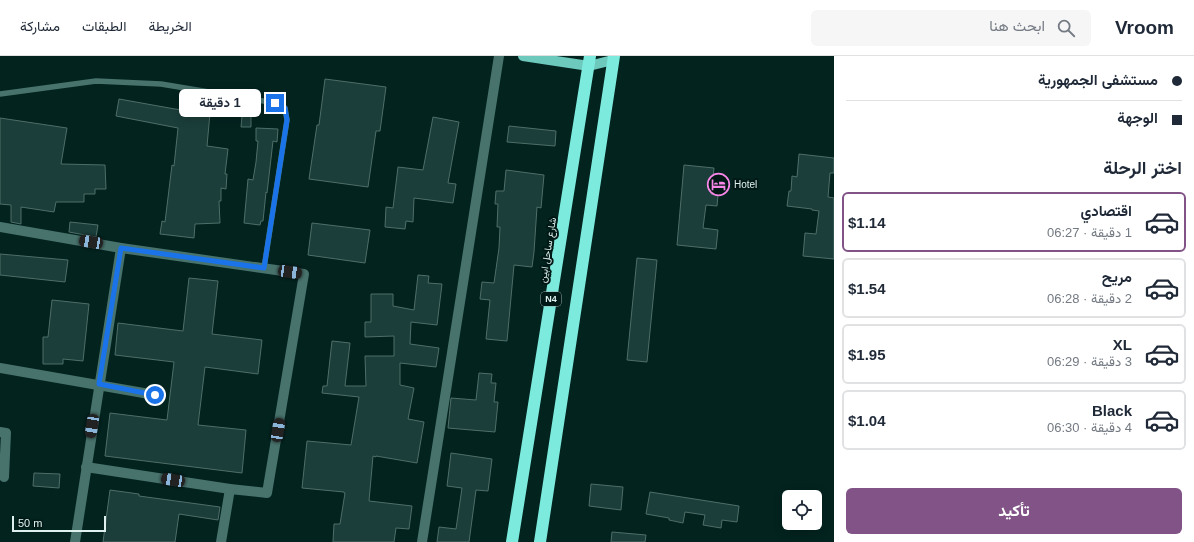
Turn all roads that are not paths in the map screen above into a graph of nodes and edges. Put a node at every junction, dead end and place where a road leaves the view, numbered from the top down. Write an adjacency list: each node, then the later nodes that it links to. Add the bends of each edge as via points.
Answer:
1 (498, 56): 18 (street)
2 (523, 56): 4 (main road)
3 (610, 58): 4 (main road); 20 (highway, N4)
4 (589, 61): 19 (highway, شارع ساحل ابين / N4)
5 (0, 94): 8 (lane, via 96,81 161,84 275,103 285,108 287,120)
6 (0, 227): 7 (street)
7 (121, 248): 8 (street); 10 (street)
8 (264, 268): 15 (street, via 304,274 267,493)
9 (0, 368): 10 (street)
10 (99, 384): 11 (street); 13 (street)
11 (155, 395)
12 (0, 432): 14 (street, via 6,433)
13 (86, 467): 15 (street); 16 (street)
14 (4, 477)
15 (230, 489): 17 (street)
16 (75, 542)
17 (221, 542)
18 (422, 542)
19 (512, 542)
20 (540, 542)

